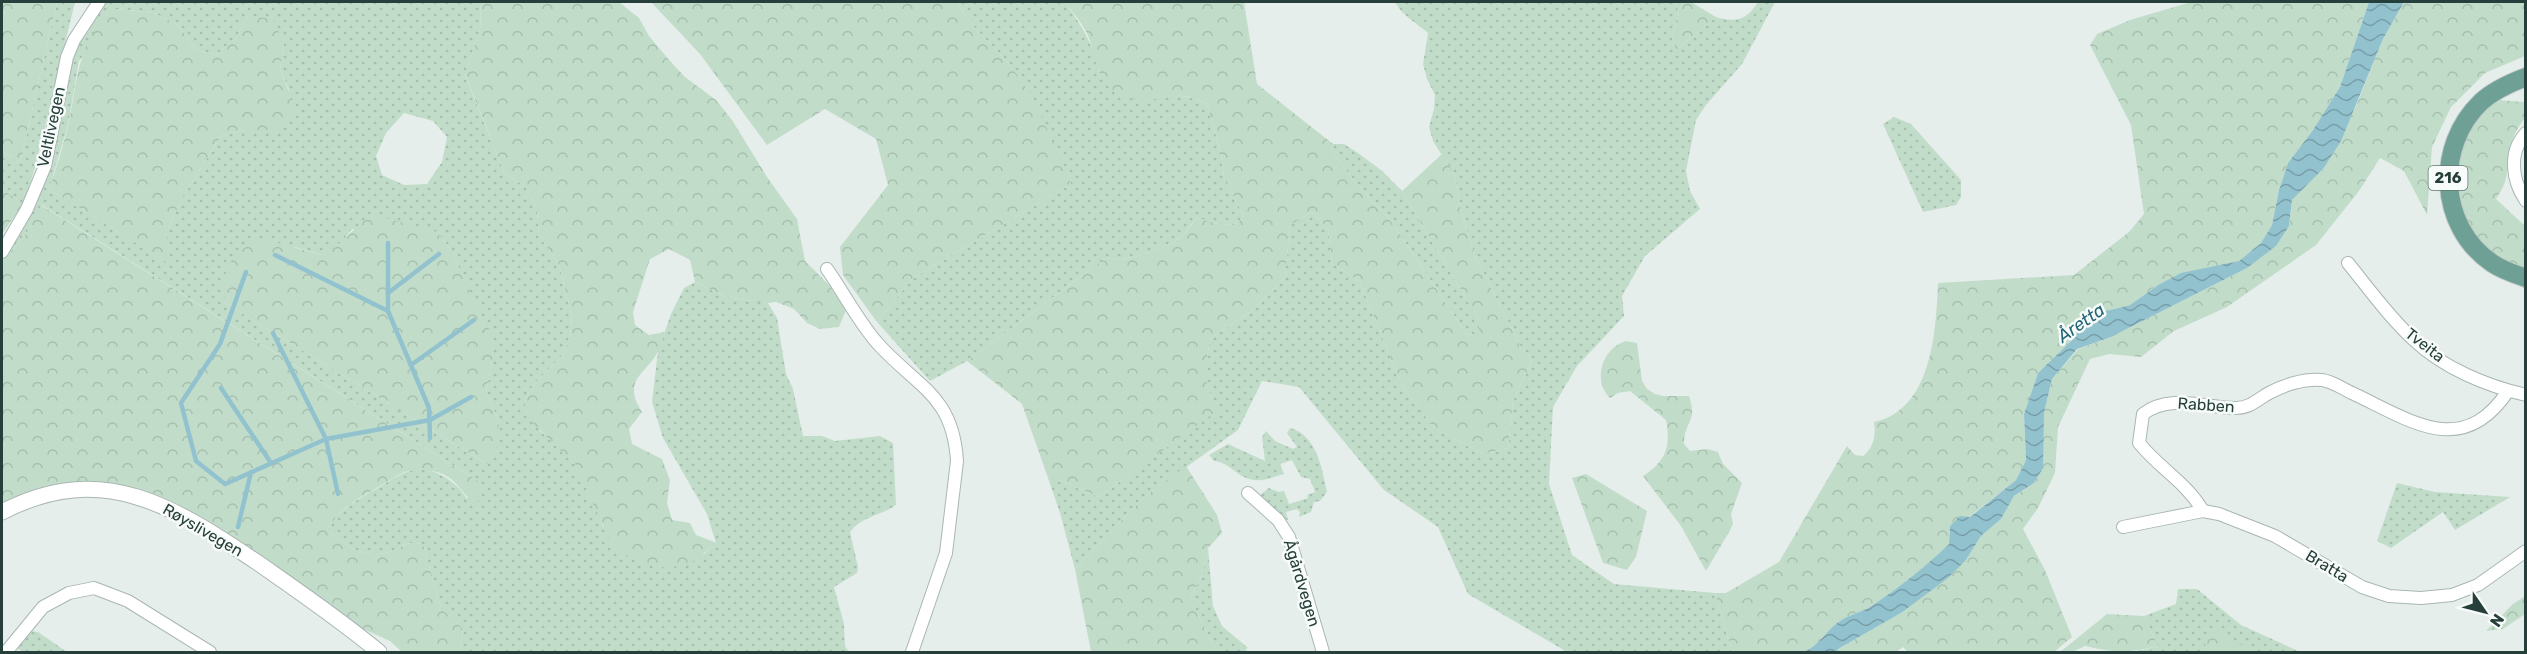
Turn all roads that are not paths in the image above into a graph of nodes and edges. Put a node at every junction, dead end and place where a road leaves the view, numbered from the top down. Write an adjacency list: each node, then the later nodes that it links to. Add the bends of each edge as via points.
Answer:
1 (99, 2): 5 (street, Veltlivegen, via 67,57 45,166 27,209)
2 (2526, 77): 8 (main road, 216, via 2491,94 2468,116 2451,153 2448,178 2451,205 2469,242 2490,262)
3 (2526, 132): 4 (street, via 2515,153 2514,178)
4 (2526, 201)
5 (2, 252)
6 (2348, 263): 9 (street, Tveita, via 2415,341 2439,359)
7 (827, 269): 19 (street, via 879,345 940,403 956,446 946,553)
8 (2526, 278)
9 (2508, 391): 10 (street, Tveita); 12 (street, Rabben, via 2499,405 2477,424 2441,430 2417,424 2323,380 2285,386 2240,408 2170,403 2152,408 2143,414 2139,443 2179,480)
10 (2526, 395)
11 (1248, 493): 20 (street, Ågårdvegen, via 1278,520 1289,537)
12 (2203, 511): 14 (street, Bratta); 15 (street, Bratta, via 2275,536 2361,587 2389,596 2452,595 2478,585)
13 (2, 512): 18 (street, Røyslivegen, via 45,495 75,489 122,492 153,501 183,514 244,554)
14 (2123, 527)
15 (2526, 551)
16 (6, 652): 17 (street, via 44,607 69,593 94,588 129,601)
17 (210, 652)
18 (379, 652)
19 (912, 652)
20 (1323, 652)

